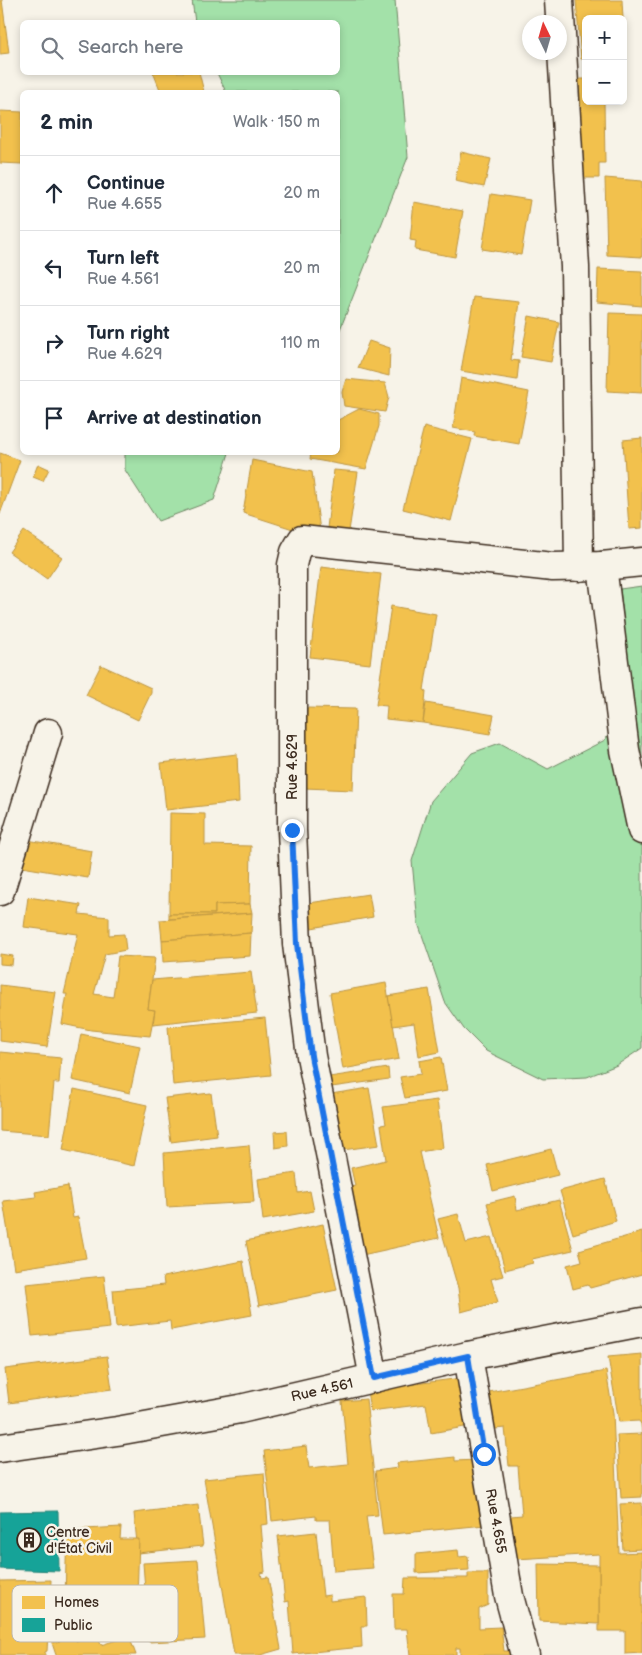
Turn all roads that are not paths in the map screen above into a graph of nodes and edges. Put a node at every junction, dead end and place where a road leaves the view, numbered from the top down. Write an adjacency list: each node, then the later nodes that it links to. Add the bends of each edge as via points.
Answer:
1 (559, 0): 3 (street)
2 (642, 562): 3 (street)
3 (591, 566): 5 (street); 9 (street, Rue 4.629, via 553,567 302,540 295,552 292,565 292,830 297,944 311,1056)
4 (48, 734): 6 (street)
5 (642, 830)
6 (0, 891)
7 (642, 1322): 8 (street, Rue 4.561)
8 (468, 1356): 9 (street, Rue 4.561); 11 (street, Rue 4.655, via 509,1596)
9 (374, 1378): 10 (street, Rue 4.561, via 240,1409)
10 (0, 1448)
11 (525, 1655)

